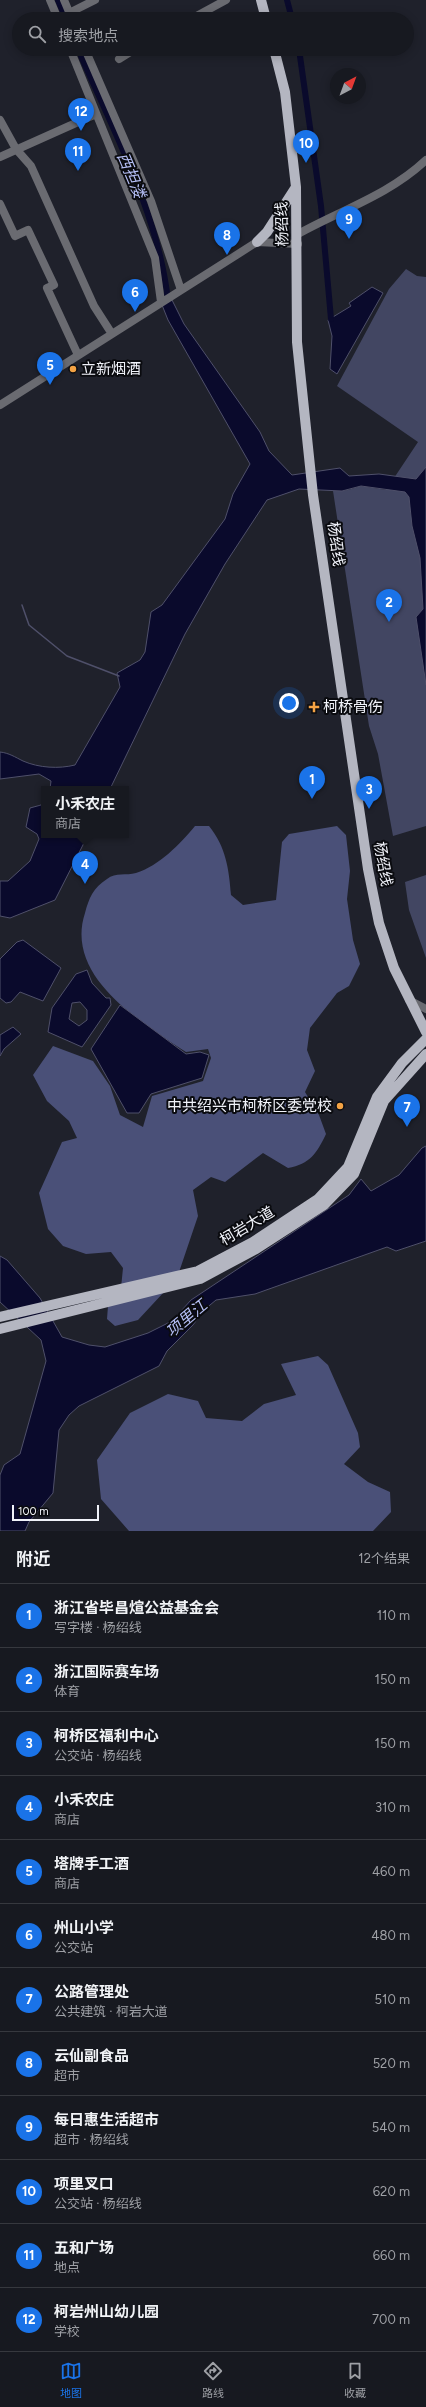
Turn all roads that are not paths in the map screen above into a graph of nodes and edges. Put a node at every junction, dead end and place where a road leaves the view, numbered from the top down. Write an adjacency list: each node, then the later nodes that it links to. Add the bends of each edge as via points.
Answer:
1 (50, 0): 6 (street)
2 (64, 0): 7 (street)
3 (95, 0): 8 (street)
4 (226, 0): 9 (street)
5 (262, 0): 10 (main road)
6 (55, 12)
7 (68, 12)
8 (76, 12)
9 (204, 12)
10 (265, 12)
11 (73, 56): 16 (street)
12 (88, 56): 25 (street, via 151,201)
13 (124, 56): 15 (street)
14 (276, 56): 21 (main road, 杨绍线, via 285,92)
15 (119, 59)
16 (96, 114): 18 (street); 26 (street, via 155,258)
17 (0, 120): 18 (street)
18 (16, 149): 19 (street); 27 (street, via 32,166 94,306)
19 (0, 157)
20 (426, 160): 23 (street, via 410,175 380,194 317,223)
21 (296, 187): 23 (main road, 杨绍线); 24 (main road, via 267,232)
22 (0, 204): 28 (street, via 15,236 28,230 54,285 47,288)
23 (298, 239): 24 (street); 30 (main road, 杨绍线, via 297,342 311,470 368,870 379,923 394,968)
24 (257, 242): 25 (street)
25 (181, 290): 26 (street)
26 (161, 302): 27 (street)
27 (112, 334): 28 (street)
28 (78, 355): 29 (street)
29 (0, 404)
30 (409, 1000): 31 (street); 32 (main road, 杨绍线)
31 (426, 1009)
32 (426, 1032)
33 (426, 1039): 35 (main road, 柯岩大道, via 402,1063 377,1097 348,1167 318,1199 253,1242 198,1271)
34 (426, 1054): 36 (main road, 柯岩大道, via 384,1101 354,1174 324,1205 256,1249 200,1279)
35 (0, 1317)
36 (2, 1328)

